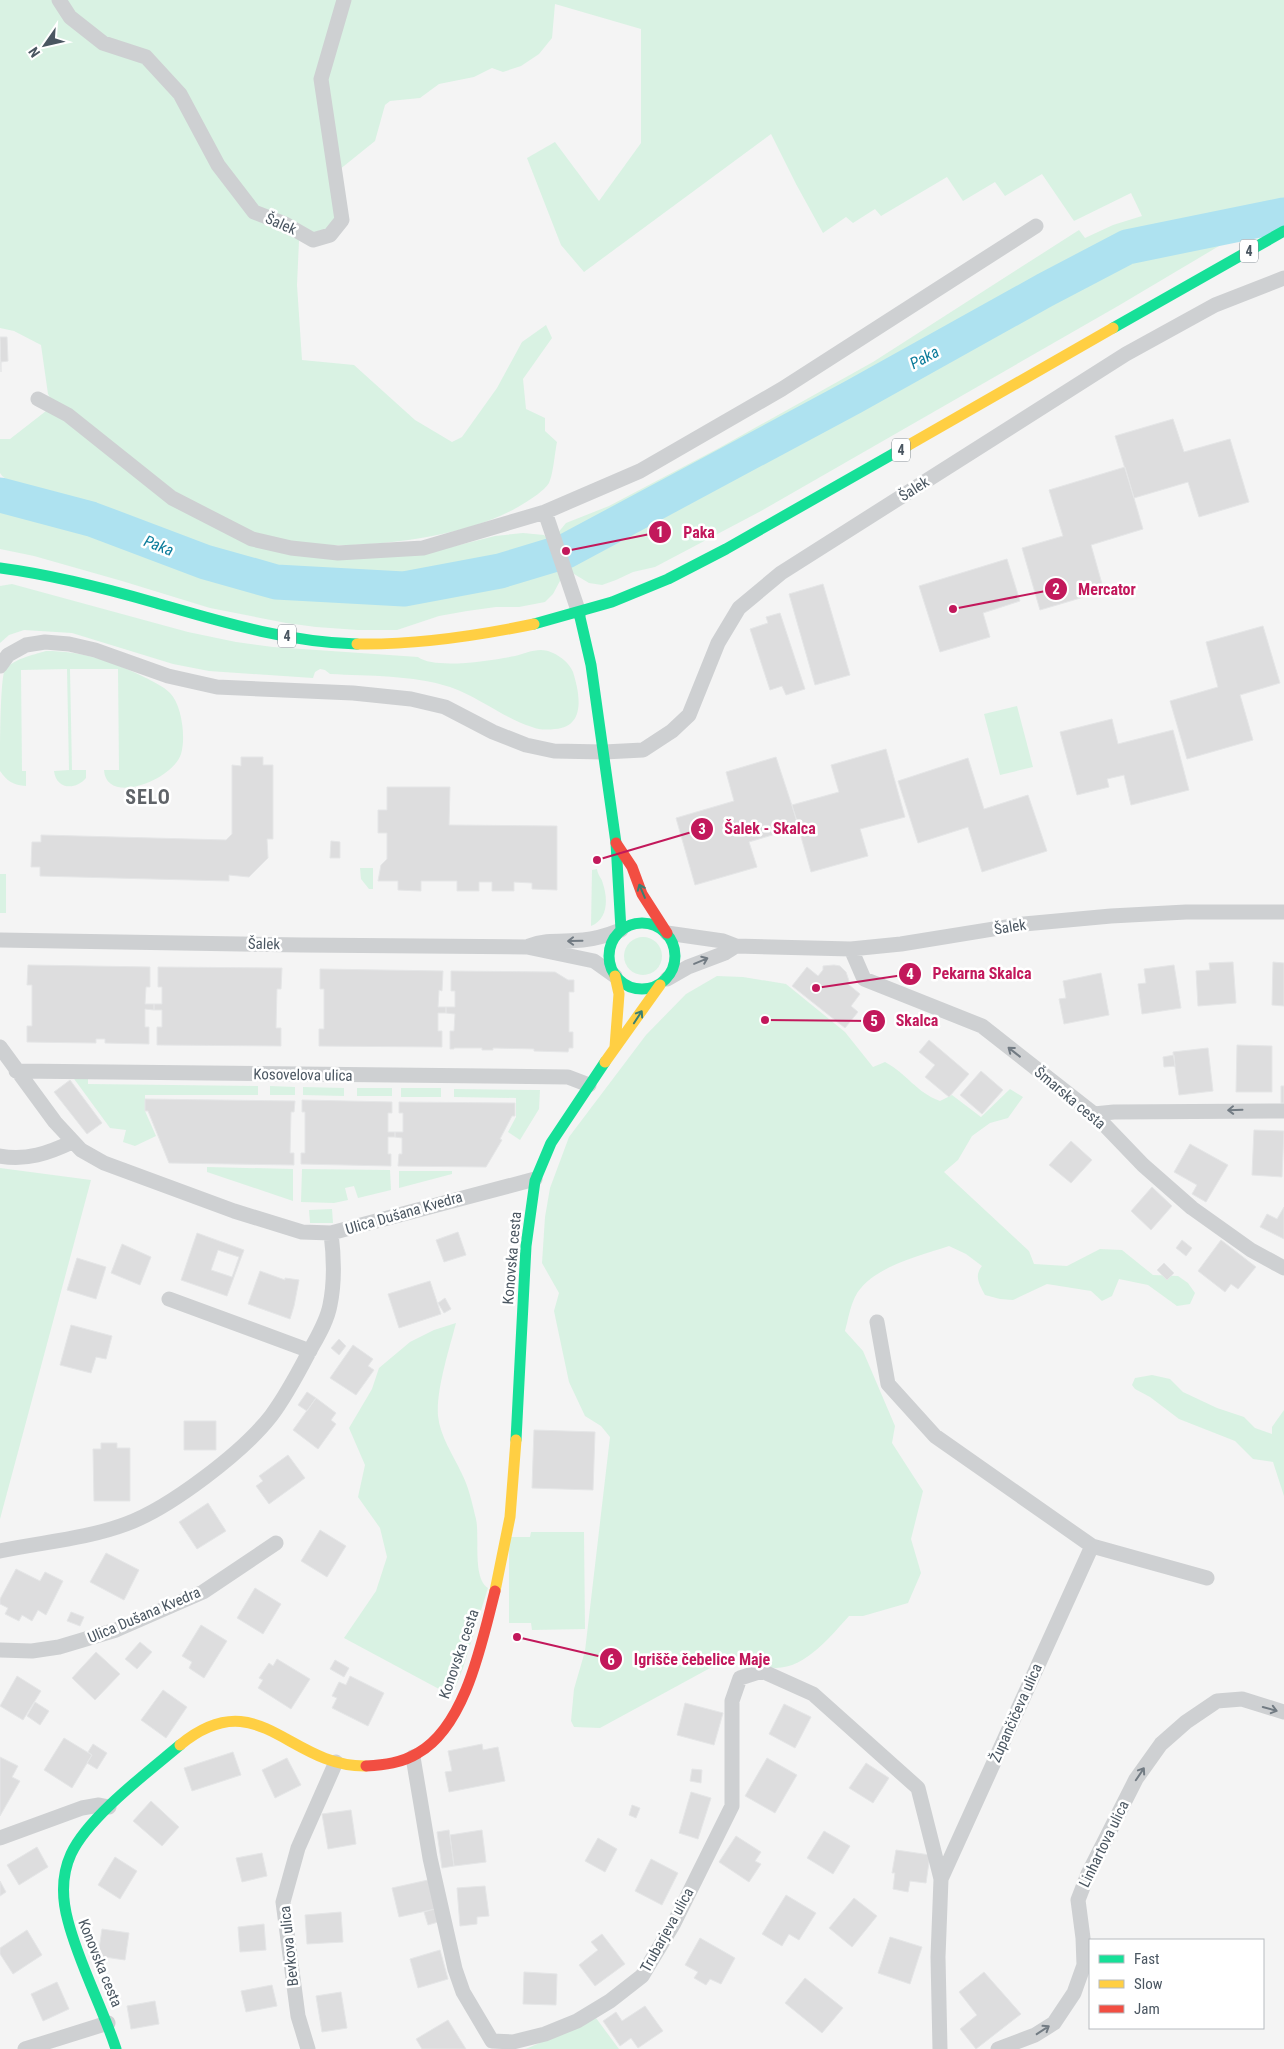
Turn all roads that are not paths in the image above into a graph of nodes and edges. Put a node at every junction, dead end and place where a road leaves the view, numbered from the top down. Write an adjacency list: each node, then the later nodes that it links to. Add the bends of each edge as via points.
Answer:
1 (58, 0): 2 (street, Šalek, via 70,17 102,43 146,58 180,94 218,164 254,212 313,240 330,235 342,220 321,79)
2 (344, 0)
3 (1036, 226): 7 (street, via 782,389 640,471)
4 (1284, 230): 9 (street, 4, via 726,550 649,588)
5 (1284, 278): 11 (street, Šalek, via 1215,306 1126,354 781,573 739,608 718,643 689,715 643,750)
6 (38, 399): 7 (street, via 68,415 172,498 252,539 291,548 338,552 423,548)
7 (545, 512): 9 (street)
8 (0, 568): 9 (street, 4, via 106,590 263,632 330,643 425,640 490,633)
9 (579, 613): 11 (street, via 591,665)
10 (0, 666): 11 (street, Šalek, via 8,655 26,645 45,642 69,644 96,650 168,676 217,687 411,699 445,707 526,745 554,751)
11 (604, 752): 12 (street)
12 (616, 843): 14 (street); 15 (street, one-way to 12, via 642,894 632,867)
13 (1284, 912): 19 (street, Šalek, via 1186,912 1101,917 1024,924)
14 (621, 930): 15 (street, via 644,923); 17 (street, one-way to 17, via 598,938 542,941); 20 (street, via 614,938 608,957)
15 (667, 933): 18 (street, via 723,941); 21 (street, via 674,946 676,961)
16 (0, 940): 17 (street, Šalek)
17 (527, 946): 20 (street, via 594,961)
18 (736, 946): 19 (street, Šalek); 21 (street, one-way to 18)
19 (851, 949): 27 (street, Šmarska cesta, one-way to 19, via 982,1026 864,979)
20 (615, 976): 21 (street, via 622,983 640,990); 23 (street, via 618,994)
21 (663, 982): 23 (street, Konovska cesta, one-way to 21)
22 (0, 1047): 24 (street)
23 (615, 1047): 25 (street, Konovska cesta)
24 (16, 1071): 25 (street, Kosovelova ulica, via 568,1077); 28 (street)
25 (589, 1085): 30 (street, Konovska cesta, via 555,1135)
26 (1284, 1111): 27 (street, one-way to 27)
27 (1094, 1114): 32 (street, Šmarska cesta, via 1192,1208 1251,1250)
28 (72, 1142): 29 (street, via 32,1157); 31 (street, via 104,1163 161,1186 302,1232)
29 (0, 1156)
30 (536, 1179): 31 (street, Ulica Dušana Kvedra); 42 (street, Konovska cesta, via 525,1261 512,1503 497,1587 476,1661 460,1702 431,1744)
31 (331, 1234): 35 (street, Ulica Dušana Kvedra, via 334,1267 330,1307)
32 (1284, 1268)
33 (169, 1299): 35 (street)
34 (877, 1322): 37 (street, via 888,1384 935,1436)
35 (310, 1351): 38 (street, Ulica Dušana Kvedra, via 289,1390 252,1437 174,1499 125,1525 84,1536)
36 (276, 1543): 40 (street, Ulica Dušana Kvedra, via 203,1592 116,1630 59,1647 32,1651)
37 (1092, 1546): 39 (street); 47 (street, Župančičeva ulica)
38 (0, 1550)
39 (1207, 1578)
40 (0, 1650)
41 (1284, 1712): 54 (street, Linhartova ulica, one-way to 41, via 1035,2035 1054,2023 1074,1993 1084,1965 1078,1900 1136,1779 1161,1744 1217,1701 1242,1699)
42 (413, 1757): 43 (street, Konovska cesta, via 376,1766 359,1767); 49 (street, Trubarjeva ulica, via 430,1858 455,1970 462,1992)
43 (336, 1762): 45 (street, Konovska cesta, via 302,1749 260,1726 241,1720 222,1721 204,1728 181,1744); 52 (street, Bevkova ulica, via 298,1848 283,1902 298,2016)
44 (918, 1788): 47 (street, Župančičeva ulica); 49 (street, Trubarjeva ulica, via 813,1694 762,1671 740,1678 732,1701 732,1806 674,1923 642,1976 577,2021 545,2034)
45 (110, 1807): 46 (street, via 99,1804 82,1808); 48 (street, Konovska cesta, via 72,1850 63,1890 66,1921)
46 (0, 1838)
47 (941, 1879): 53 (street, Župančičeva ulica, via 938,1957)
48 (108, 2023): 50 (street); 51 (street, Konovska cesta)
49 (492, 2045)
50 (25, 2049)
51 (116, 2049)
52 (308, 2049)
53 (940, 2049)
54 (998, 2049)

